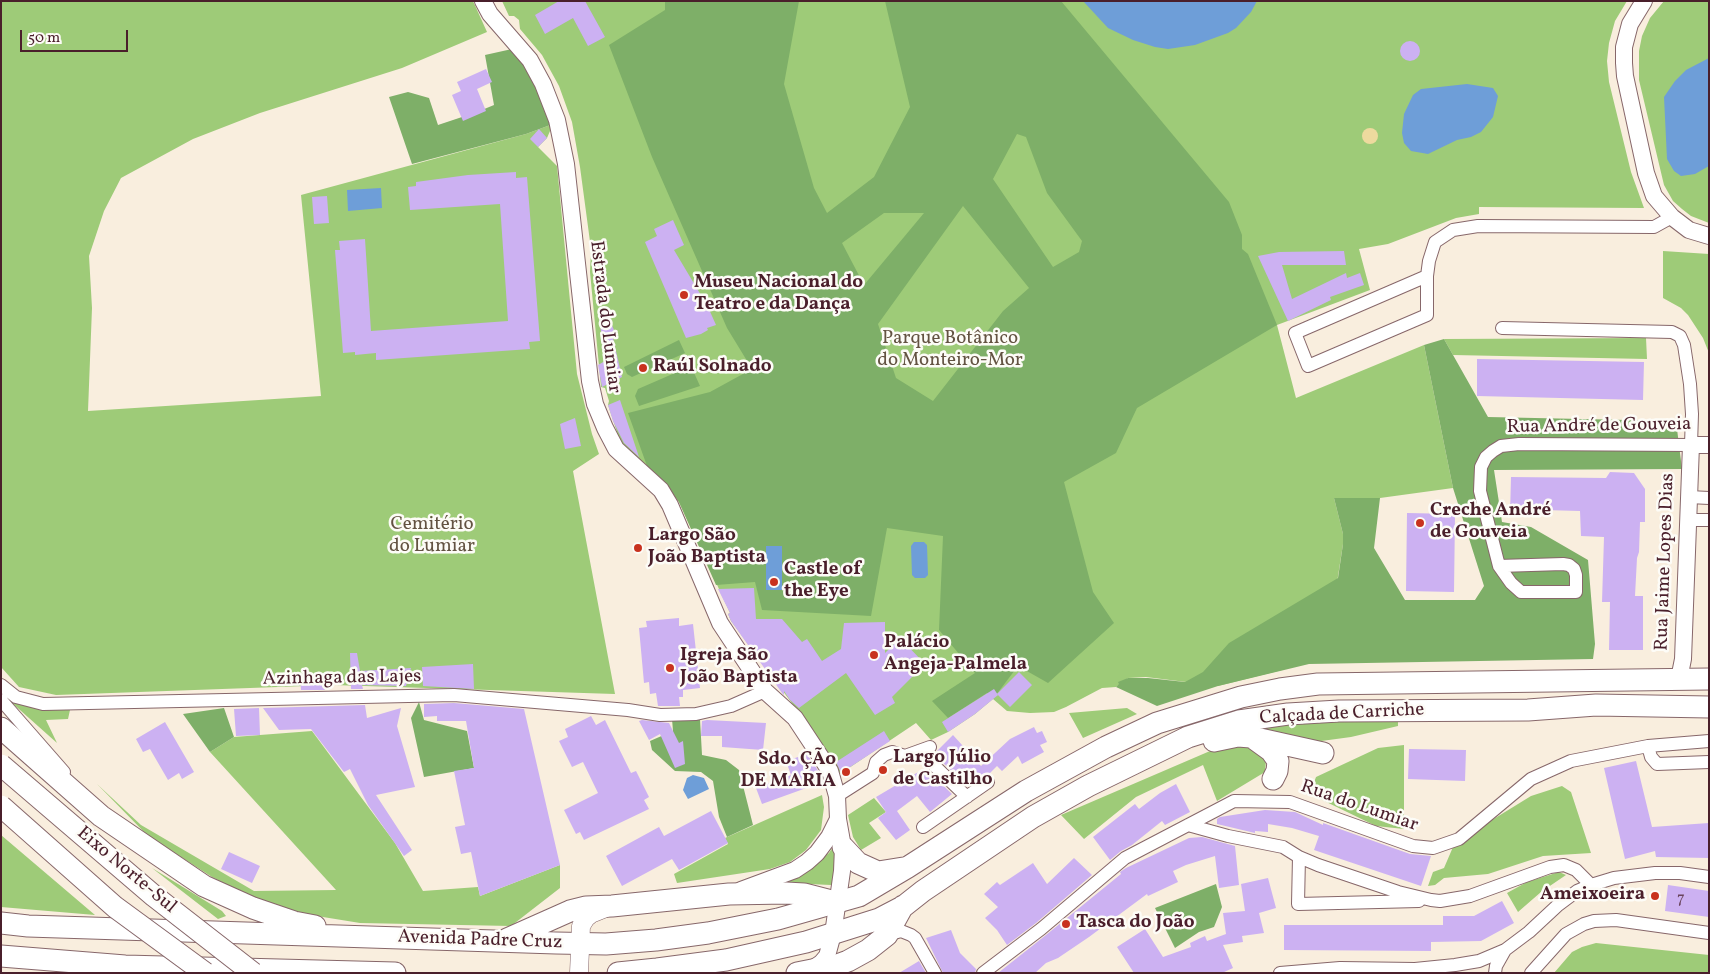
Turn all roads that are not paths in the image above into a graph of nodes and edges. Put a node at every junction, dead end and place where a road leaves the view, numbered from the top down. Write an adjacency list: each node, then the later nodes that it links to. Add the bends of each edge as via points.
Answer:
1 (483, 1): 17 (street, Estrada do Lumiar, via 490,14 530,60 557,120 566,164 595,404 616,449 661,490 670,505 720,622)
2 (1644, 1): 3 (street, via 1630,24 1626,39 1625,76 1649,184 1659,203)
3 (1672, 217): 4 (street, via 1689,230); 5 (street, via 1654,227 1460,227 1435,242)
4 (1709, 236)
5 (1427, 276): 5 (street, via 1295,333 1308,366 1427,315)
6 (1502, 328): 7 (street, via 1666,331 1680,336 1690,384)
7 (1690, 445): 8 (street, Rua André de Gouveia); 9 (street, Rua Jaime Lopes Dias); 13 (street, Rua André de Gouveia, via 1519,444 1501,446 1493,451 1481,467 1480,491)
8 (1709, 445)
9 (1689, 497): 10 (street); 11 (street, Rua Jaime Lopes Dias)
10 (1709, 498)
11 (1688, 520): 12 (street); 14 (street, Rua Jaime Lopes Dias, via 1683,665)
12 (1709, 520)
13 (1499, 566): 13 (street, Rua André de Gouveia, via 1569,565 1576,575 1576,592 1521,592)
14 (1679, 679): 15 (highway, Calçada de Carriche); 19 (highway, via 1668,697); 38 (highway, Calçada de Carriche, via 1327,684 1241,697 1157,724 1106,747 1026,790)
15 (1709, 679)
16 (1, 685): 17 (street, Azinhaga das Lajes, via 16,697 42,704 454,695 660,715 696,714 732,706)
17 (766, 691): 31 (street, Estrada do Lumiar, via 795,718 830,771)
18 (1, 700): 34 (street)
19 (1596, 704): 20 (highway, Calçada de Carriche); 26 (highway, Calçada de Carriche, via 1528,710 1288,714 1239,722 1188,737)
20 (1709, 707)
21 (1, 728): 34 (highway)
22 (1251, 737): 25 (highway); 26 (highway, via 1224,738); 29 (highway, via 1271,751 1278,761)
23 (1709, 741): 24 (street)
24 (1648, 746): 27 (street, via 1657,764); 36 (street, Rua do Lumiar, via 1571,760 1531,779 1459,839 1433,848 1413,846 1290,802 1234,801)
25 (1323, 753)
26 (1139, 762): 48 (highway, Calçada de Carriche, via 1033,817)
27 (1709, 762)
28 (1, 765): 61 (highway, Eixo Norte-Sul, bridge, via 154,896)
29 (1273, 780)
30 (988, 782): 32 (street)
31 (837, 796): 32 (street, via 874,773 876,762 884,755 892,752 905,756 924,749); 35 (street, Estrada do Lumiar)
32 (967, 796): 37 (street)
33 (1, 806): 60 (highway, Eixo Norte-Sul, bridge, via 116,907)
34 (102, 816): 53 (highway, via 204,886 253,908 294,922)
35 (838, 820): 39 (street, Estrada do Lumiar); 44 (street, via 829,838 807,862 795,870)
36 (1188, 824): 40 (street, via 1283,847); 66 (street, Rua do Lumiar, via 1125,858)
37 (923, 827)
38 (940, 846): 41 (highway, Avenida Padre Cruz)
39 (843, 848): 41 (highway, via 858,863 878,872); 46 (street, Estrada do Lumiar)
40 (1299, 857): 45 (street, via 1398,892); 45 (street, via 1298,904)
41 (908, 867): 46 (highway, Avenida Padre Cruz, via 859,896)
42 (1709, 877): 43 (street, via 1655,873 1614,878)
43 (1591, 885): 45 (street, via 1576,870 1564,865 1470,896); 56 (street, via 1557,906)
44 (729, 894): 46 (highway, via 804,894); 47 (highway)
45 (1431, 900)
46 (838, 903): 51 (street, Estrada do Lumiar); 55 (highway, Avenida Padre Cruz, via 708,933 656,940)
47 (612, 906): 54 (highway, via 577,908); 55 (main road, via 597,910 586,918 581,926)
48 (904, 906): 51 (highway, via 879,920); 52 (highway)
49 (1, 923): 53 (highway, Avenida Padre Cruz)
50 (1709, 933): 69 (street, via 1616,920 1594,921 1566,934)
51 (833, 934): 58 (street, Estrada do Lumiar, via 827,956 821,964); 64 (highway, via 726,960)
52 (888, 935): 58 (highway, via 848,961); 65 (street, via 901,931 915,938)
53 (394, 939): 54 (highway, Avenida Padre Cruz)
54 (502, 942): 55 (highway, Avenida Padre Cruz)
55 (579, 944): 63 (main road)
56 (1505, 950): 59 (street, via 1479,961); 68 (street)
57 (1, 956): 62 (highway, Avenida Padre Cruz, via 125,966)
58 (805, 971)
59 (1421, 971): 67 (street, via 1340,968)
60 (205, 973)
61 (253, 973)
62 (395, 973)
63 (579, 973)
64 (618, 973)
65 (935, 973)
66 (983, 973)
67 (1280, 973)
68 (1494, 973)
69 (1532, 973)

